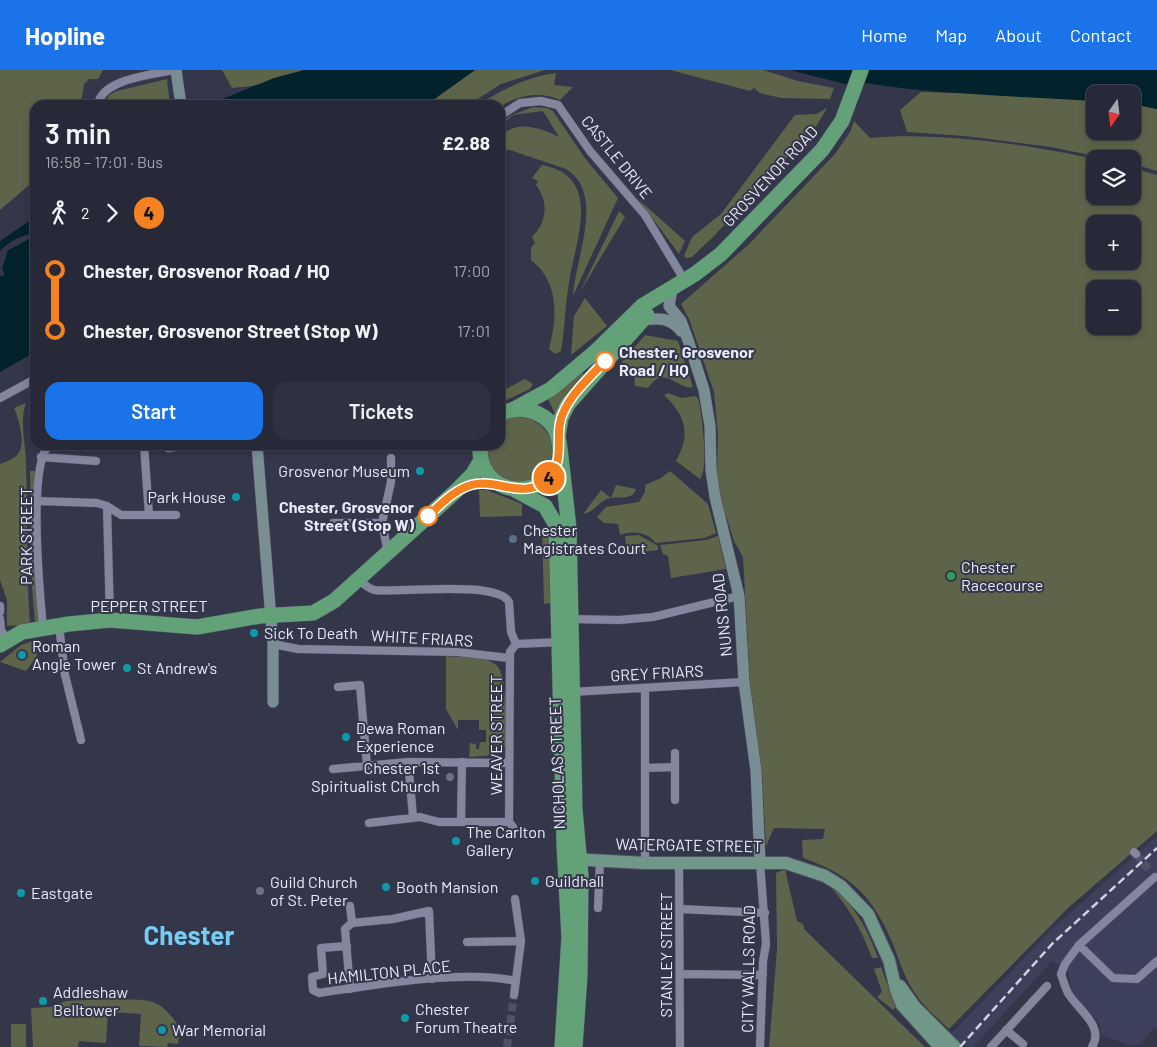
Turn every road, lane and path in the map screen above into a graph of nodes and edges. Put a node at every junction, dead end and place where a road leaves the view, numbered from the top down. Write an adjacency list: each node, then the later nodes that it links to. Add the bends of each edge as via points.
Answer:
1 (174, 70): 3 (street, via 106,88); 4 (street)
2 (861, 70): 6 (highway, GROSVENOR ROAD, via 842,120 822,150 721,254)
3 (100, 100)
4 (179, 100)
5 (505, 113): 6 (street, CASTLE DRIVE, via 520,103 541,101 558,105 590,150 645,215)
6 (678, 284): 7 (highway, GROSVENOR ROAD); 8 (street, NUNS ROAD, via 669,306 681,321); 11 (highway, GROSVENOR ROAD, via 642,306 551,389)
7 (642, 320): 8 (street, NUNS ROAD, via 670,320); 12 (highway, GROSVENOR ROAD, via 568,404 561,418)
8 (688, 340): 31 (street, NUNS ROAD, via 707,404 715,497)
9 (30, 382): 10 (street)
10 (0, 398)
11 (507, 412): 12 (highway, via 536,412 550,422)
12 (560, 442): 21 (highway, via 559,459 547,479 538,486); 36 (highway, NICHOLAS STREET, via 568,517)
13 (46, 450): 17 (street, PARK STREET)
14 (144, 450): 25 (street)
15 (257, 450): 34 (street)
16 (480, 452): 20 (highway, via 488,473); 22 (highway, PEPPER STREET, via 473,474)
17 (42, 457): 19 (street); 23 (street, PARK STREET)
18 (391, 458): 28 (street, via 391,482)
19 (96, 461)
20 (498, 484): 21 (highway, NICHOLAS STREET); 22 (highway, via 481,483)
21 (515, 490): 41 (highway, NICHOLAS STREET, via 545,506 556,525)
22 (455, 492): 29 (highway, PEPPER STREET)
23 (38, 501): 24 (street); 39 (street, PARK STREET)
24 (108, 506): 25 (street, via 121,515); 37 (street)
25 (149, 515): 26 (street)
26 (176, 515)
27 (333, 523): 28 (street)
28 (382, 523): 29 (street)
29 (388, 553): 30 (highway, PEPPER STREET)
30 (358, 580): 34 (highway, PEPPER STREET, via 320,610); 43 (street, via 374,590 469,590 501,594 509,602 511,632)
31 (739, 596): 36 (street, via 653,617); 45 (street, NUNS ROAD)
32 (0, 606): 33 (street)
33 (0, 612)
34 (271, 616): 37 (highway, PEPPER STREET, via 196,627); 42 (street)
35 (0, 619): 40 (street)
36 (570, 619): 41 (highway, NICHOLAS STREET)
37 (110, 620): 38 (highway, PEPPER STREET)
38 (59, 626): 39 (highway, PEPPER STREET); 50 (street, via 65,675)
39 (43, 628): 40 (highway, PEPPER STREET, via 22,632)
40 (4, 642)
41 (565, 642): 43 (street); 48 (highway, NICHOLAS STREET); 63 (highway, NICHOLAS STREET)
42 (273, 644): 44 (street, WHITE FRIARS, via 298,649 414,650); 49 (street)
43 (516, 644): 44 (street, WEAVER STREET)
44 (510, 658): 53 (street, WEAVER STREET)
45 (744, 682): 47 (street, GREY FRIARS); 65 (street, NUNS ROAD, via 756,771)
46 (338, 686): 54 (street, via 360,685)
47 (645, 688): 48 (street, GREY FRIARS); 56 (street)
48 (572, 692): 63 (highway, NICHOLAS STREET, via 575,810)
49 (273, 702)
50 (81, 740)
51 (675, 752): 55 (street)
52 (462, 762): 53 (street); 54 (street); 61 (street)
53 (509, 763): 61 (street, WEAVER STREET, via 511,824)
54 (367, 766): 57 (street)
55 (675, 767): 56 (street); 59 (street)
56 (645, 768): 66 (street)
57 (332, 769)
58 (409, 771): 60 (street)
59 (675, 800)
60 (413, 817): 61 (street); 62 (street)
61 (462, 822)
62 (369, 823)
63 (572, 859): 64 (main road, WATERGATE STREET); 69 (highway, NICHOLAS STREET); 92 (highway, NICHOLAS STREET)
64 (600, 860): 66 (main road, WATERGATE STREET); 69 (main road, WATERGATE STREET, via 586,868); 73 (street)
65 (760, 862): 67 (main road, WATERGATE STREET); 75 (street, CITY WALLS ROAD); 84 (main road, WATERGATE STREET, via 807,868 826,876 856,900 876,927)
66 (645, 863): 67 (main road, WATERGATE STREET)
67 (678, 863): 74 (street, STANLEY STREET)
68 (1149, 870): 70 (street)
69 (581, 876): 93 (highway, NICHOLAS STREET)
70 (1156, 877): 79 (street)
71 (515, 899): 77 (street)
72 (350, 906): 76 (street)
73 (598, 908)
74 (680, 909): 75 (street); 82 (street, STANLEY STREET)
75 (765, 913): 83 (street, CITY WALLS ROAD)
76 (352, 922): 80 (street, via 345,930); 85 (street, via 393,919 429,911)
77 (521, 941): 78 (street); 86 (street)
78 (467, 942)
79 (1079, 945): 81 (street, via 1113,978 1137,979); 99 (street, via 1061,974 1068,993 1088,1017 1096,1033)
80 (347, 946): 88 (street); 88 (street, HAMILTON PLACE, via 321,948 323,974 311,980 313,990 319,993)
81 (1157, 961)
82 (680, 974): 83 (street); 94 (street, STANLEY STREET)
83 (763, 975): 95 (street, CITY WALLS ROAD)
84 (893, 975): 96 (main road, via 902,1006); 97 (main road, via 915,1007)
85 (432, 979): 86 (street, HAMILTON PLACE, via 499,977); 88 (street, HAMILTON PLACE)
86 (516, 981): 89 (street)
87 (1047, 986): 90 (street)
88 (350, 988)
89 (514, 996)
90 (1006, 1030): 91 (street); 98 (street)
91 (1023, 1044)
92 (562, 1047)
93 (575, 1047)
94 (680, 1047)
95 (760, 1047)
96 (940, 1047)
97 (955, 1047)
98 (991, 1047)
99 (1092, 1047)

